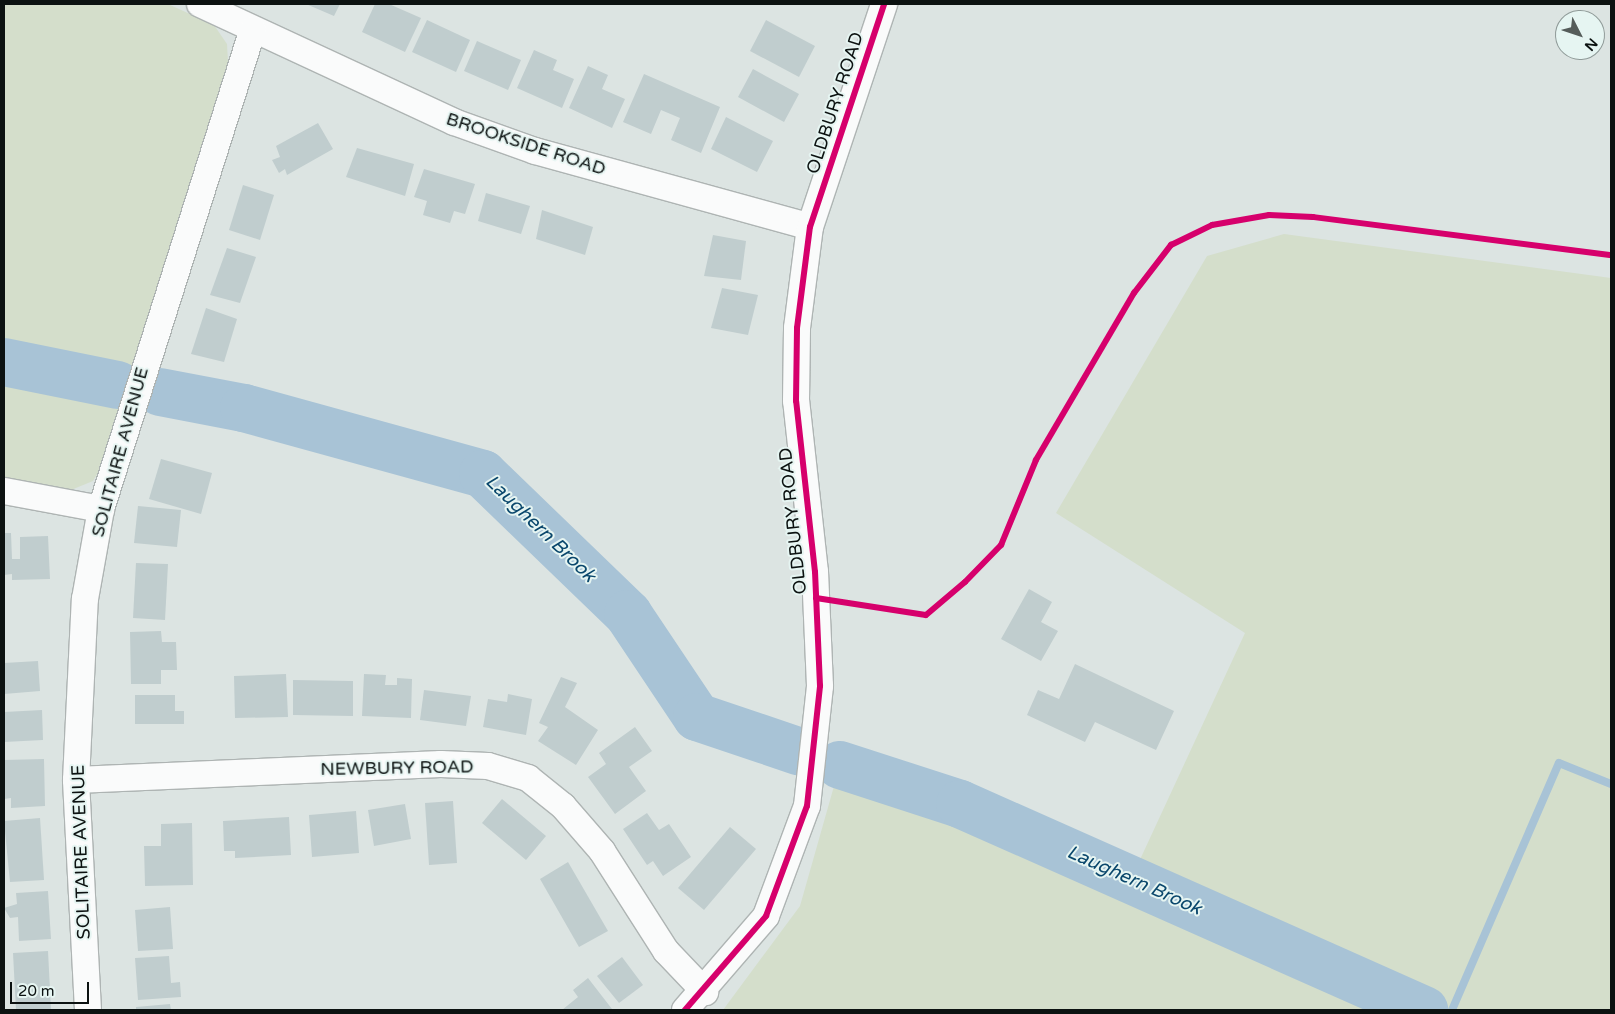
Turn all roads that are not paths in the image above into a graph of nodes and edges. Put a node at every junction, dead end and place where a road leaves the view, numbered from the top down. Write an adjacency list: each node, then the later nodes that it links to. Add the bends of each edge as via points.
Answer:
1 (200, 4): 3 (street, BROOKSIDE ROAD)
2 (884, 4): 4 (street, OLDBURY ROAD)
3 (253, 29): 4 (street, BROOKSIDE ROAD, via 490,135); 6 (street, SOLITAIRE AVENUE, via 143,367)
4 (810, 227): 8 (street, OLDBURY ROAD, via 798,328 796,401 815,572 820,686 807,806 766,916)
5 (4, 491): 6 (street)
6 (101, 509): 7 (street, SOLITAIRE AVENUE, via 85,599)
7 (76, 780): 8 (street, NEWBURY ROAD, via 440,764 488,766 528,778 563,806 602,851 666,950); 9 (street, SOLITAIRE AVENUE)
8 (705, 992): 10 (street, OLDBURY ROAD)
9 (88, 1010)
10 (685, 1010)

